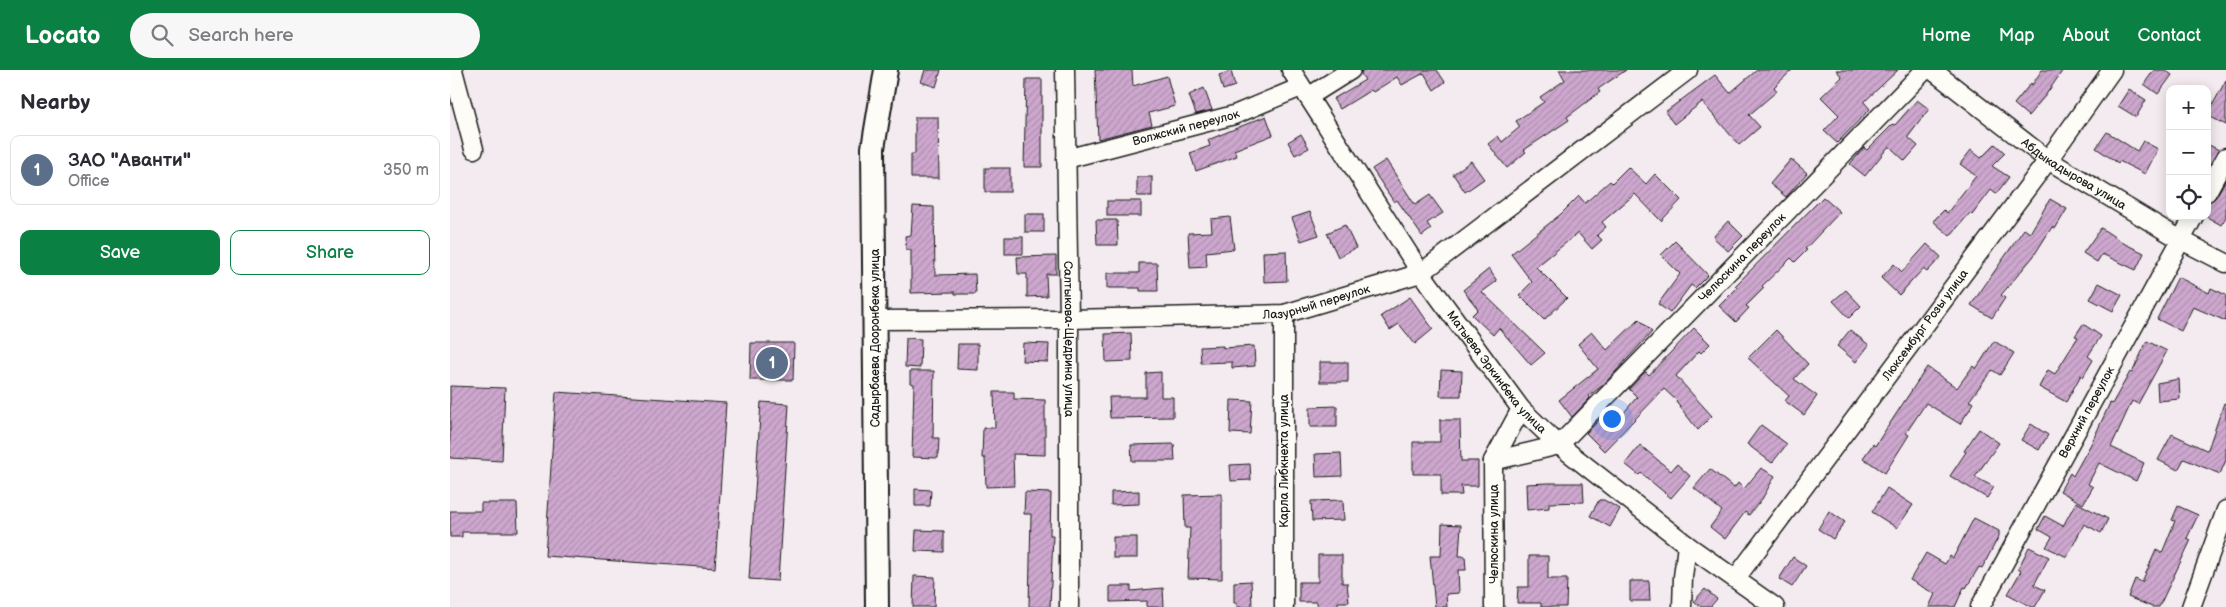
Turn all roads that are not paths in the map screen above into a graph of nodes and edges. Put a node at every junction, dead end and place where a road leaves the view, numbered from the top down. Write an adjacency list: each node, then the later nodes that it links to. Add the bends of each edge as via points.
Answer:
1 (453, 70): 11 (street)
2 (886, 70): 22 (main road, Садырбаева Дооронбека улица, via 874,148)
3 (1064, 70): 13 (street, Салтыкова-Щедрина улица)
4 (1291, 70): 10 (street, Матыева Эркинбека улица)
5 (1351, 70): 10 (street, Волжский переулок)
6 (1688, 70): 19 (street, Лазурный переулок)
7 (1925, 70): 24 (street, Челюскина переулок)
8 (1932, 70): 14 (street, Абдыкадырова улица)
9 (2112, 70): 14 (street, Люксембург Розы улица)
10 (1305, 92): 13 (street, Волжский переулок, via 1234,115); 19 (street, Матыева Эркинбека улица)
11 (474, 149)
12 (2226, 157): 15 (street)
13 (1066, 159): 21 (street, Салтыкова-Щедрина улица)
14 (2048, 160): 17 (street, Абдыкадырова улица); 28 (street, Люксембург Розы улица)
15 (2211, 185)
16 (2192, 220): 17 (street, Верхний переулок)
17 (2181, 240): 18 (street, Абдыкадырова улица); 35 (street, Верхний переулок)
18 (2226, 263)
19 (1421, 273): 20 (street, Лазурный переулок); 23 (street, Матыева Эркинбека улица)
20 (1284, 314): 21 (street, Лазурный переулок); 31 (street, Карла Либкнехта улица)
21 (1069, 319): 22 (street, Лазурный переулок); 30 (street, Салтыкова-Щедрина улица)
22 (874, 320): 29 (main road, Садырбаева Дооронбека улица)
23 (1521, 409): 24 (street, Матыева Эркинбека улица); 25 (street, Челюскина улица)
24 (1559, 445): 25 (street); 27 (street, Матыева Эркинбека улица)
25 (1493, 461): 32 (street, Челюскина улица)
26 (2226, 510): 36 (street)
27 (1687, 545): 28 (street, Матыева Эркинбека улица); 33 (street)
28 (1736, 578): 34 (street, Матыева Эркинбека улица)
29 (877, 607)
30 (1069, 607)
31 (1284, 607)
32 (1494, 607)
33 (1682, 607)
34 (1775, 607)
35 (1980, 607)
36 (2191, 607)

